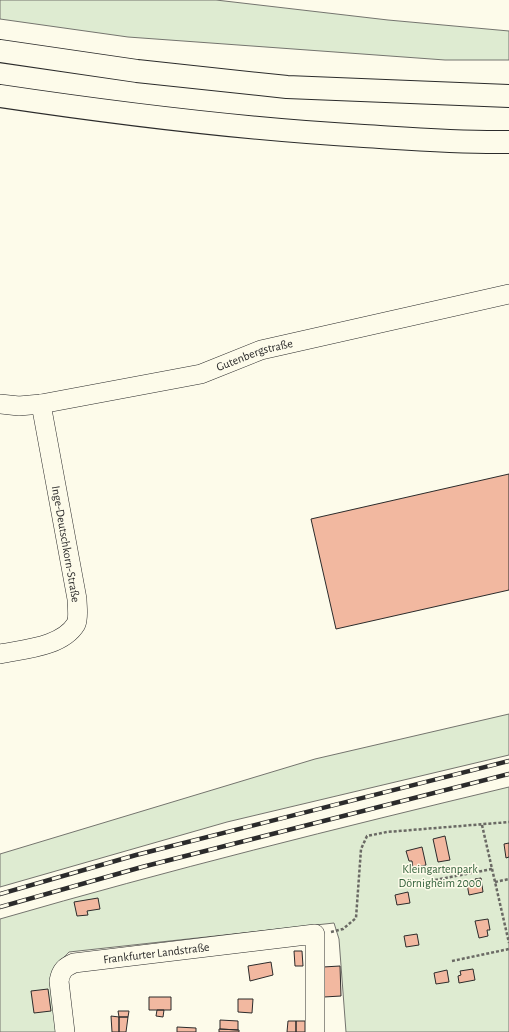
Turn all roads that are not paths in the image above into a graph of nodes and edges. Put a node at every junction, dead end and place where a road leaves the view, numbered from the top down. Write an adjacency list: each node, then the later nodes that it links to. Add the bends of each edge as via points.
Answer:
1 (0, 51): 3 (highway, via 287,87)
2 (0, 96): 4 (highway, via 143,117 298,132 403,139)
3 (509, 96)
4 (509, 142)
5 (509, 294): 7 (street, Gutenbergstraße, via 261,350 201,374)
6 (0, 404): 7 (street, Gutenbergstraße)
7 (41, 404): 8 (street, Inge-Deutschkorn-Straße, via 76,600 77,623 67,635 50,643)
8 (0, 654)
9 (315, 1031): 10 (street, Frankfurter Landstraße, via 315,934 74,963 65,967 59,981)
10 (65, 1032)

